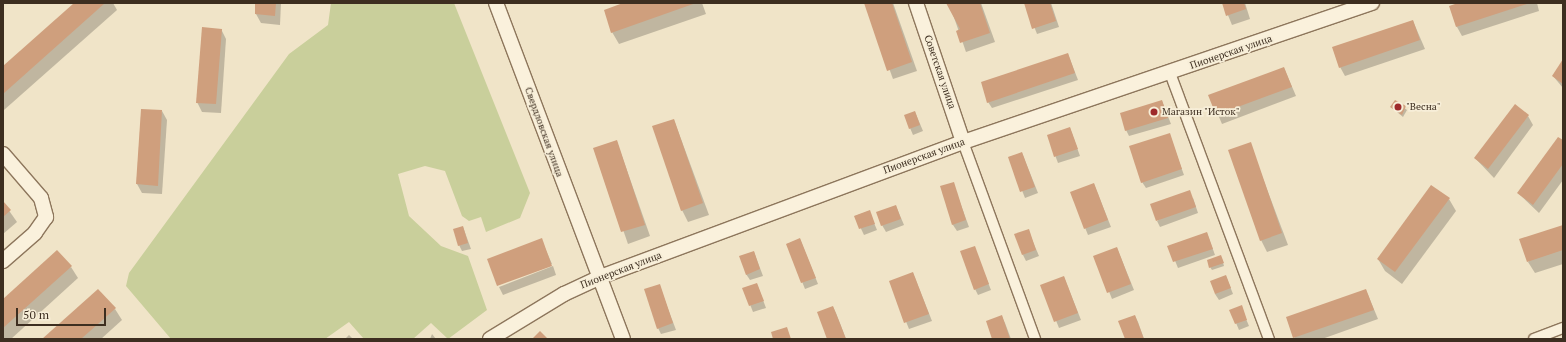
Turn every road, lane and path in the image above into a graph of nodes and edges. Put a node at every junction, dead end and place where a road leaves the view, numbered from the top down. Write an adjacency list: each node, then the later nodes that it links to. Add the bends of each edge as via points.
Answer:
1 (496, 3): 8 (street, Свердловская улица)
2 (916, 3): 5 (street, Советская улица)
3 (1372, 3): 4 (street, Пионерская улица)
4 (1170, 72): 5 (street, Пионерская улица); 13 (street)
5 (963, 142): 8 (street, Пионерская улица); 12 (street)
6 (3, 154): 7 (street, via 46,206 42,224)
7 (3, 261)
8 (600, 277): 10 (street, Пионерская улица, via 564,294); 11 (street, Свердловская улица)
9 (1563, 328): 14 (street)
10 (490, 339)
11 (623, 339)
12 (1035, 339)
13 (1269, 339)
14 (1534, 339)

